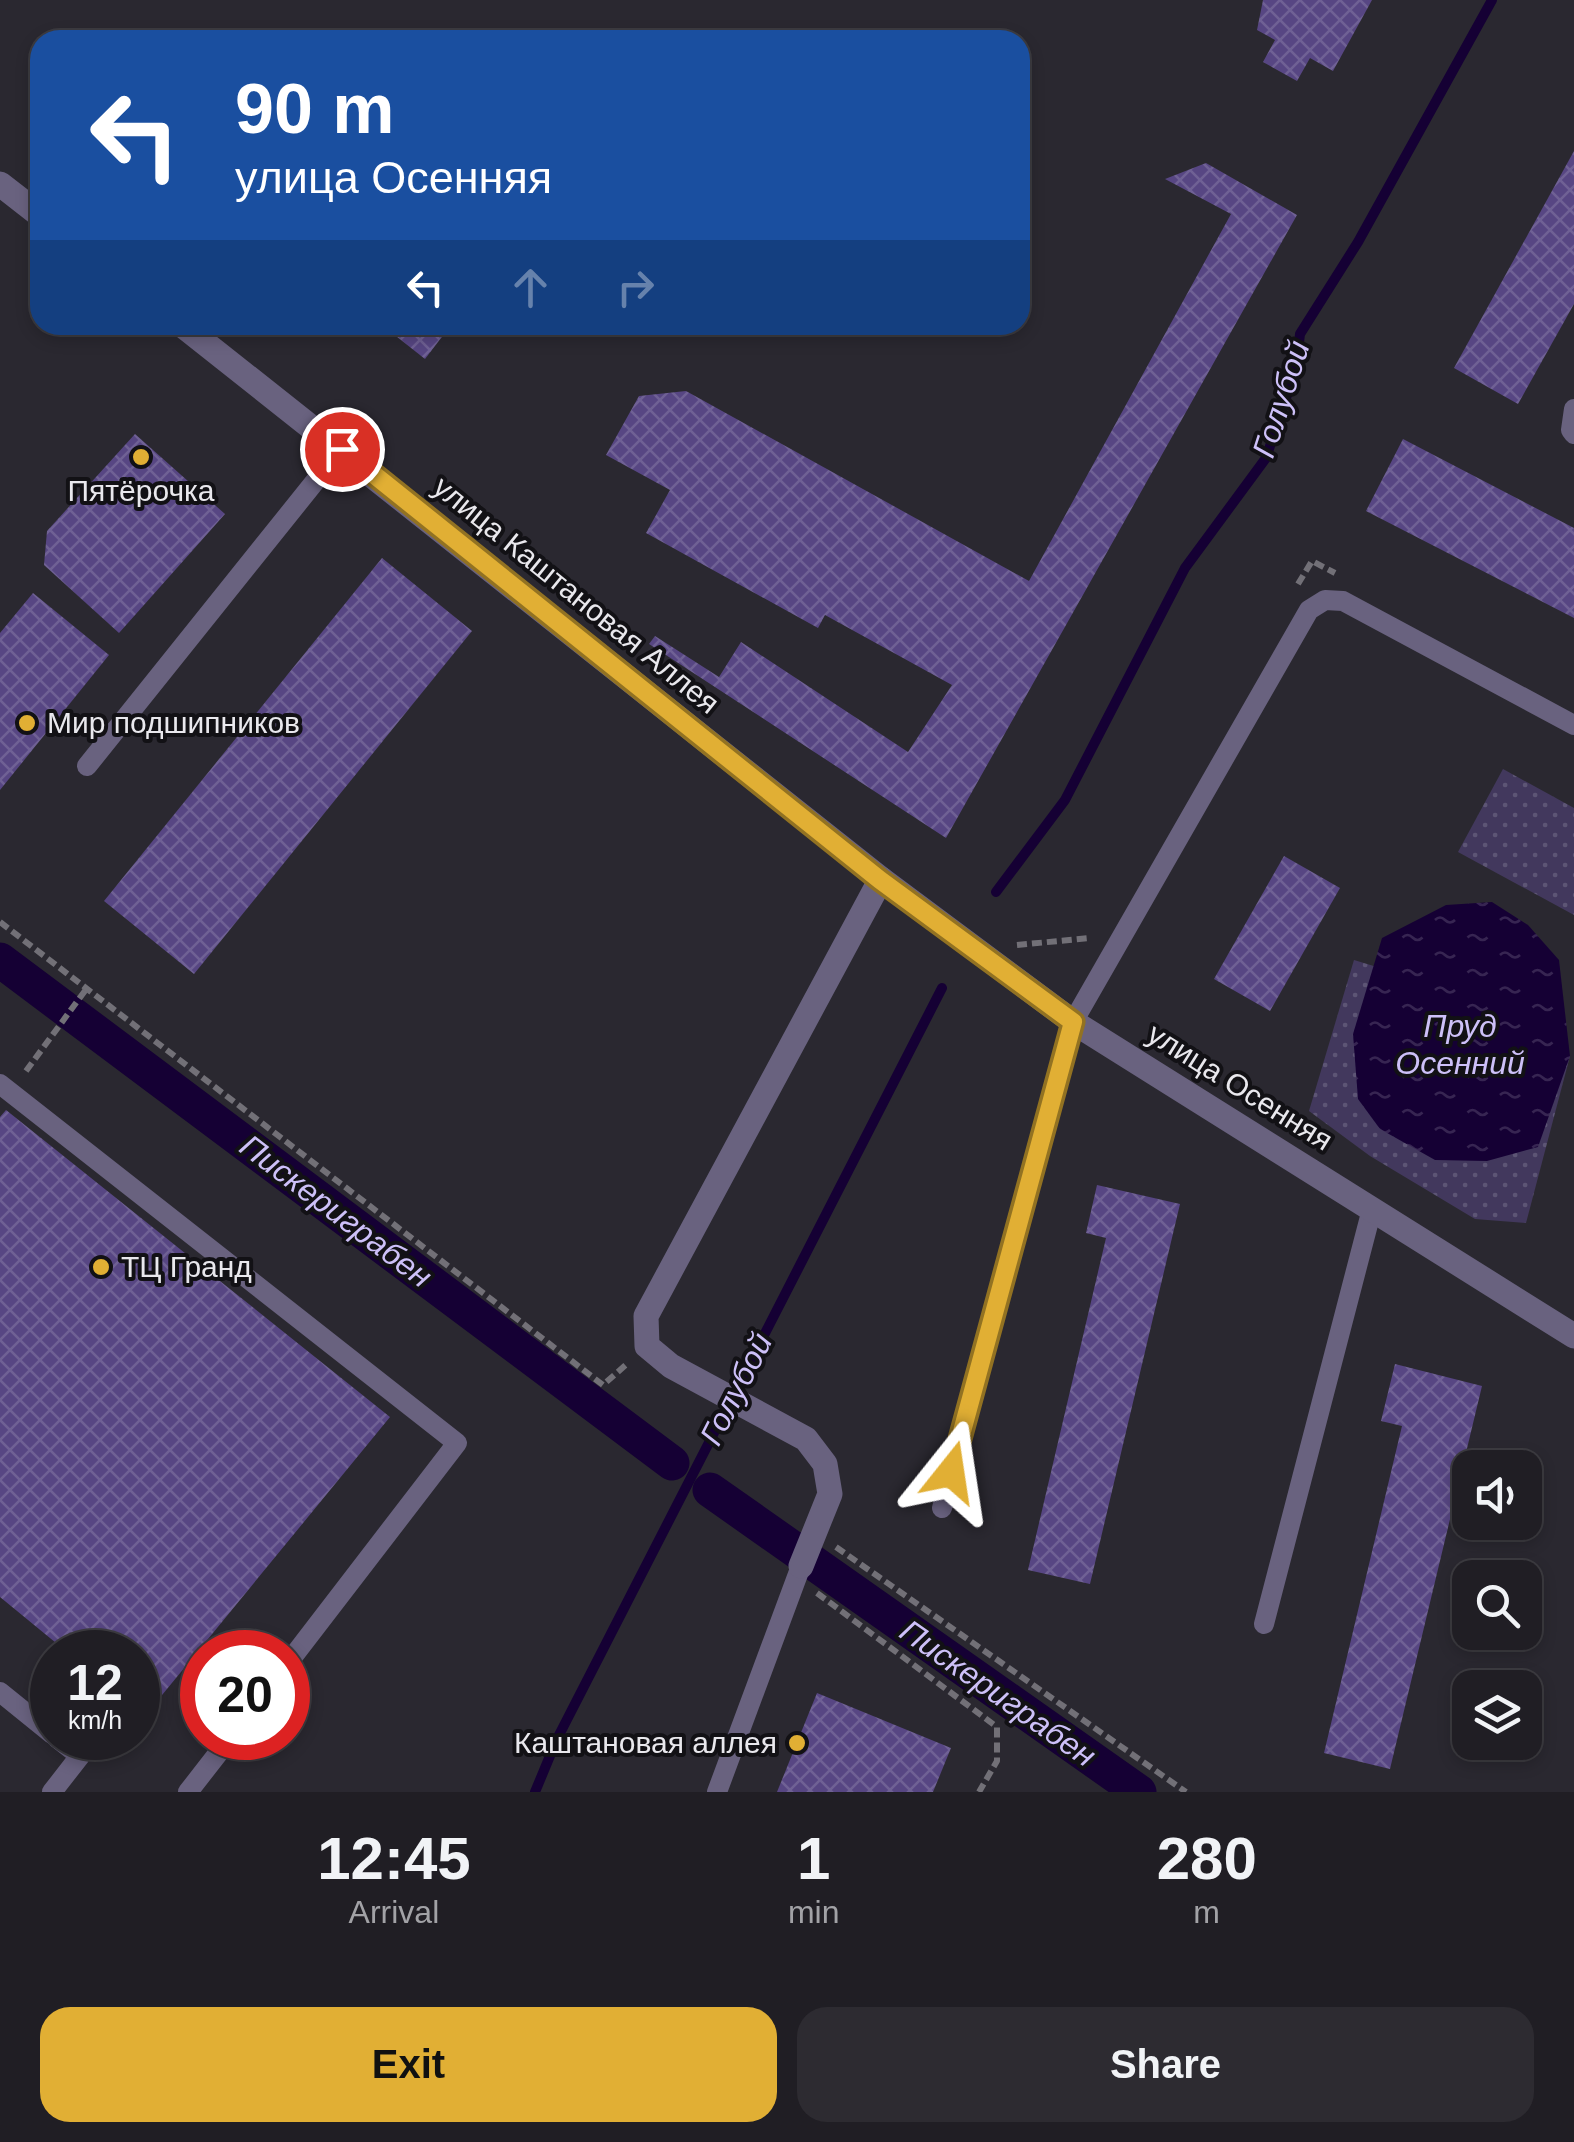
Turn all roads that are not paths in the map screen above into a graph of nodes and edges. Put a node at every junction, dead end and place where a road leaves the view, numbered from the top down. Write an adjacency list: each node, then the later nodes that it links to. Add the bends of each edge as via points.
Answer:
1 (0, 184): 2 (street)
2 (30, 207)
3 (195, 335): 6 (street, улица Каштановая Аллея)
4 (1574, 408): 5 (lane)
5 (1574, 434)
6 (342, 449): 8 (lane); 9 (street, улица Каштановая Аллея)
7 (1574, 726): 10 (lane, via 1343,601 1325,600 1309,610)
8 (88, 766)
9 (880, 880): 10 (street, улица Осенняя); 15 (street, via 646,1316 647,1346 671,1366 806,1438 825,1464 830,1494)
10 (1073, 1022): 12 (street, улица Осенняя); 14 (lane)
11 (5, 1088): 17 (lane, via 457,1442)
12 (1372, 1209): 13 (street, улица Осенняя); 16 (lane)
13 (1574, 1336)
14 (942, 1508)
15 (805, 1554): 24 (lane)
16 (1264, 1624)
17 (310, 1634)
18 (0, 1692): 19 (lane)
19 (30, 1716)
20 (77, 1760): 22 (lane)
21 (213, 1760): 23 (lane)
22 (56, 1791)
23 (188, 1792)
24 (716, 1792)

